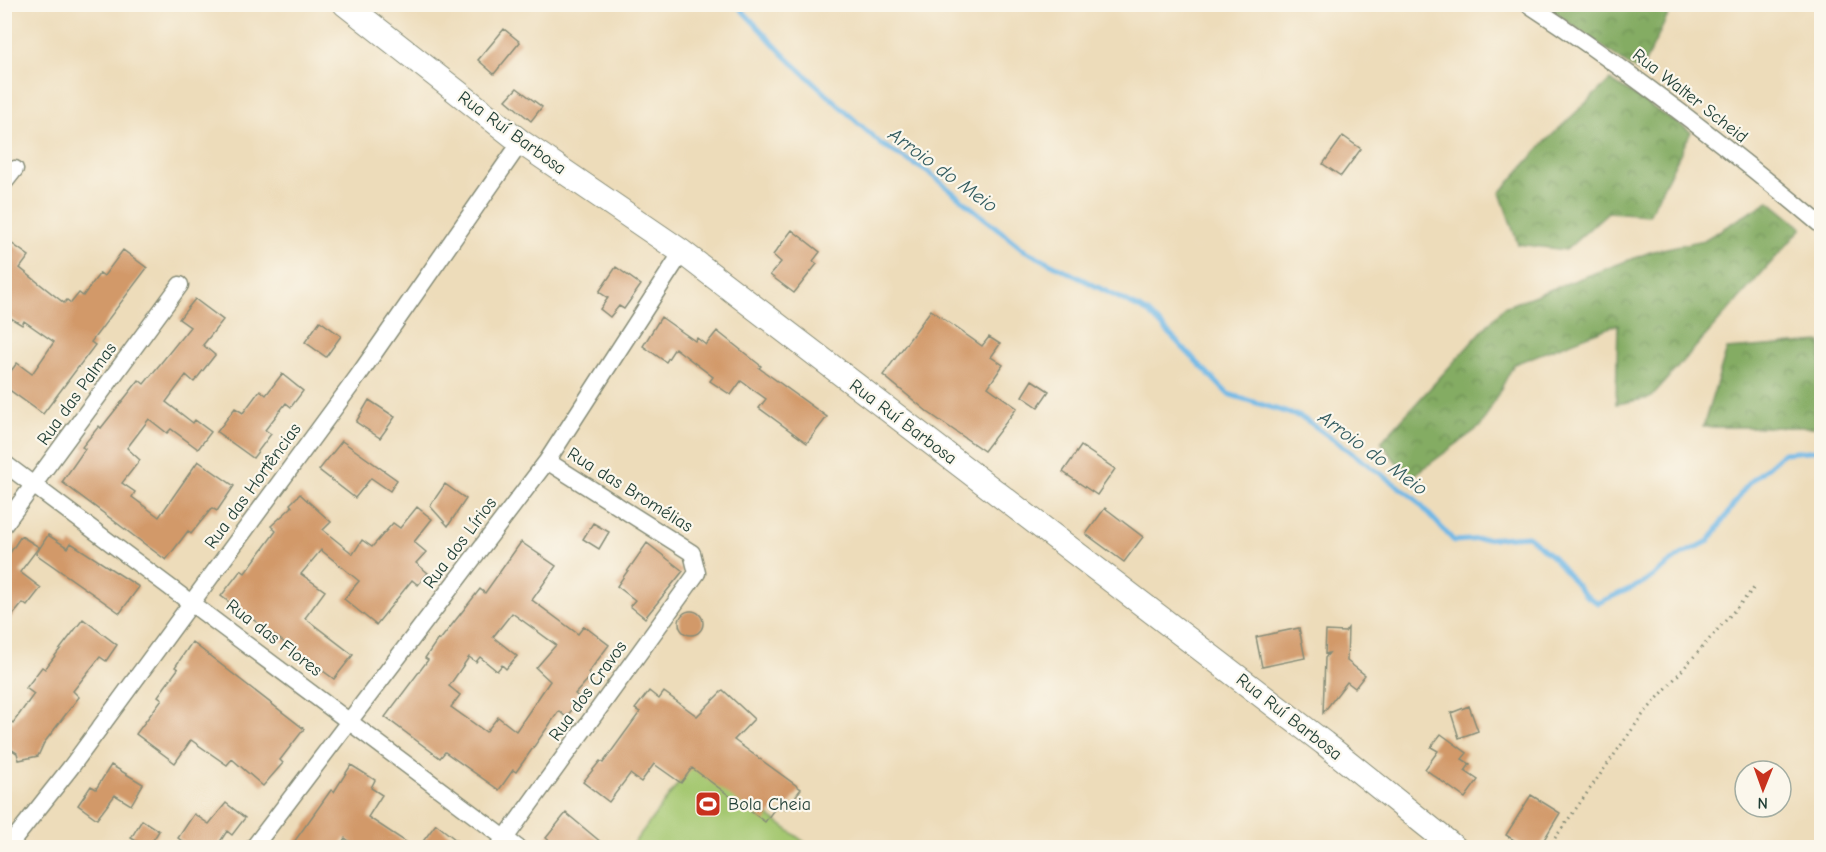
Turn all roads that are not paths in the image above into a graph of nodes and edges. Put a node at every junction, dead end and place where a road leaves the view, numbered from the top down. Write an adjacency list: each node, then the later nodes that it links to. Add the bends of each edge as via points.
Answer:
1 (345, 4): 3 (main road, Rua Ruí Barbosa)
2 (1528, 4): 6 (street, Rua Walter Scheid, via 1673,107)
3 (522, 142): 7 (main road, Rua Ruí Barbosa); 14 (street, Rua das Hortências, via 358,376)
4 (15, 169): 5 (street)
5 (4, 183)
6 (1821, 226)
7 (682, 252): 9 (street, Rua dos Lírios); 19 (main road, Rua Ruí Barbosa, via 1324,743)
8 (180, 285): 11 (street, Rua das Palmas)
9 (547, 461): 13 (street, Rua das Bromélias); 15 (street, Rua dos Lírios)
10 (4, 464): 11 (street, Rua das Flores)
11 (34, 485): 12 (street, Rua das Palmas); 14 (street, Rua das Flores)
12 (4, 525)
13 (692, 553): 16 (street, Rua dos Cravos, via 697,573)
14 (192, 602): 15 (street, Rua das Flores); 17 (street, Rua das Hortências, via 71,768)
15 (350, 720): 16 (street, Rua das Flores); 18 (street, Rua dos Lírios)
16 (507, 844)
17 (7, 848)
18 (253, 848)
19 (1455, 848)

